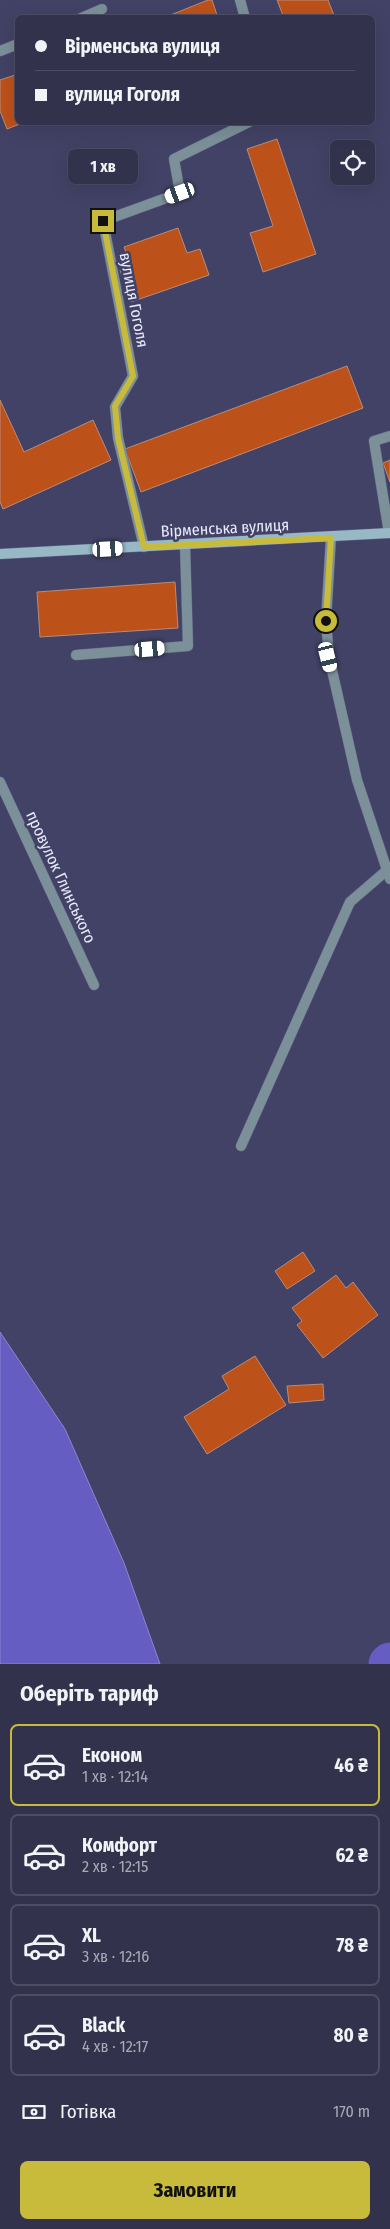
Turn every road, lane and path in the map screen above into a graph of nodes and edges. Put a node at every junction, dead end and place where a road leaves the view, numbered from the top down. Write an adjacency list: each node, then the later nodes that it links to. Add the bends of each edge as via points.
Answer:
1 (240, 0): 4 (street)
2 (102, 9): 3 (street)
3 (88, 15)
4 (245, 15)
5 (15, 45): 6 (street)
6 (0, 51)
7 (244, 125): 12 (street, вулиця Гоголя, via 174,159 180,193 103,221 133,376 115,406 118,438)
8 (390, 436): 9 (street, via 374,441)
9 (389, 533): 10 (main road, Вірменська вулиця)
10 (331, 538): 11 (main road, Вірменська вулиця); 16 (street, via 326,621 328,657 357,780)
11 (185, 545): 12 (main road, Вірменська вулиця); 14 (street, via 188,646)
12 (144, 547): 13 (main road, Вірменська вулиця)
13 (0, 554)
14 (76, 655)
15 (0, 782): 17 (street, провулок Глинського)
16 (388, 875): 18 (street, via 350,902)
17 (94, 986)
18 (242, 1146)

